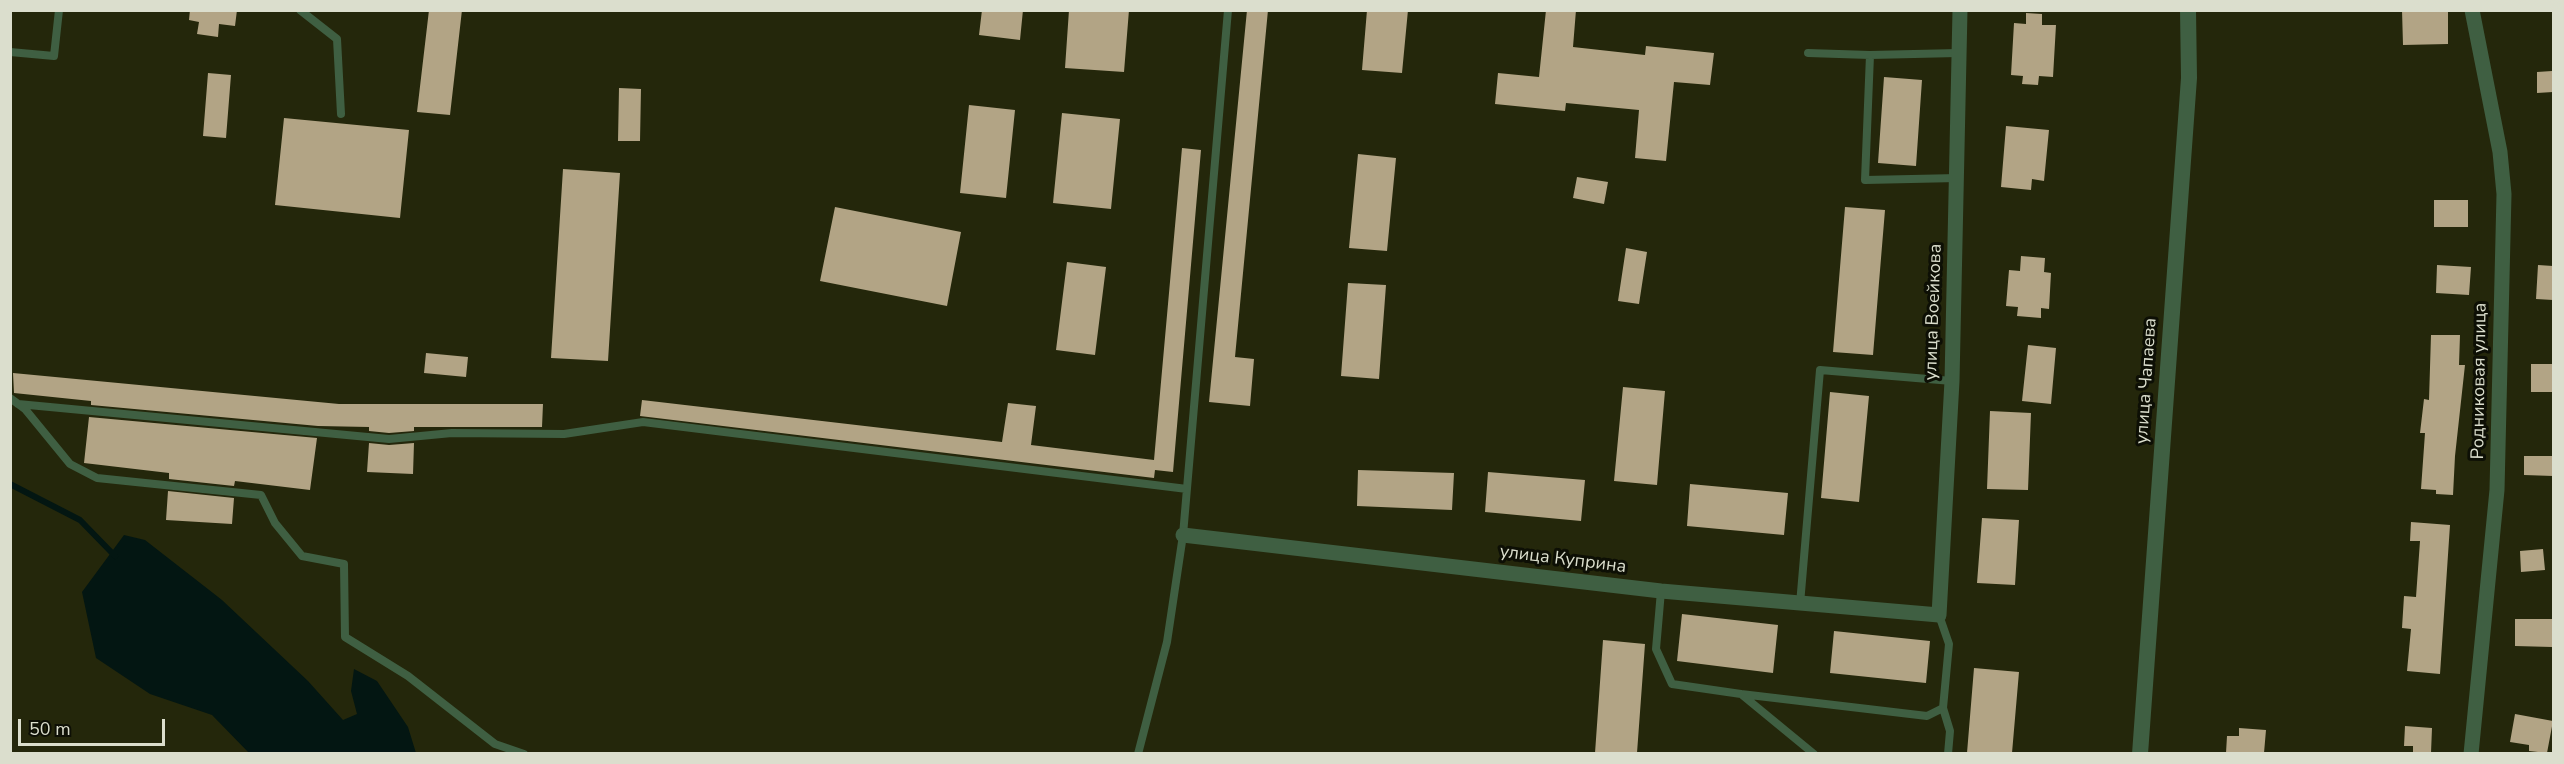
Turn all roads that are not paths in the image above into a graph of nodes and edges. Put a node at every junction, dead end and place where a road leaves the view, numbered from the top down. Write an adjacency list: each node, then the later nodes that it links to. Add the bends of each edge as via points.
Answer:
1 (59, 10): 7 (lane, via 54,56)
2 (300, 10): 11 (lane, via 337,39)
3 (1228, 10): 16 (lane)
4 (1960, 10): 9 (street, улица Воейкова)
5 (2188, 10): 27 (street, улица Чапаева, via 2188,90)
6 (2472, 10): 28 (street, Родниковая улица, via 2500,152 2504,194 2497,490)
7 (10, 52)
8 (1808, 53): 10 (lane)
9 (1958, 53): 10 (lane); 12 (street, улица Воейкова)
10 (1870, 55): 12 (lane, via 1865,180)
11 (341, 114)
12 (1958, 178): 13 (street, улица Воейкова)
13 (1952, 381): 19 (lane, via 1820,370); 20 (street, улица Воейкова)
14 (10, 398): 15 (lane)
15 (18, 404): 16 (lane, via 389,439 452,433 564,434 643,422); 23 (lane, via 70,464 97,478 261,495 275,523 302,556 345,564 345,637 408,676 495,744)
16 (1186, 489): 17 (lane)
17 (1183, 535): 18 (street, улица Куприна); 24 (lane, via 1167,642)
18 (1661, 591): 19 (street, улица Куприна); 21 (lane, via 1656,649 1672,684)
19 (1800, 604): 20 (street, улица Куприна)
20 (1940, 615): 22 (lane, via 1949,645)
21 (1742, 694): 22 (lane, via 1927,716); 25 (lane)
22 (1943, 708): 26 (lane, via 1950,730)
23 (524, 753)
24 (1138, 753)
25 (1814, 753)
26 (1948, 753)
27 (2140, 753)
28 (2471, 753)

